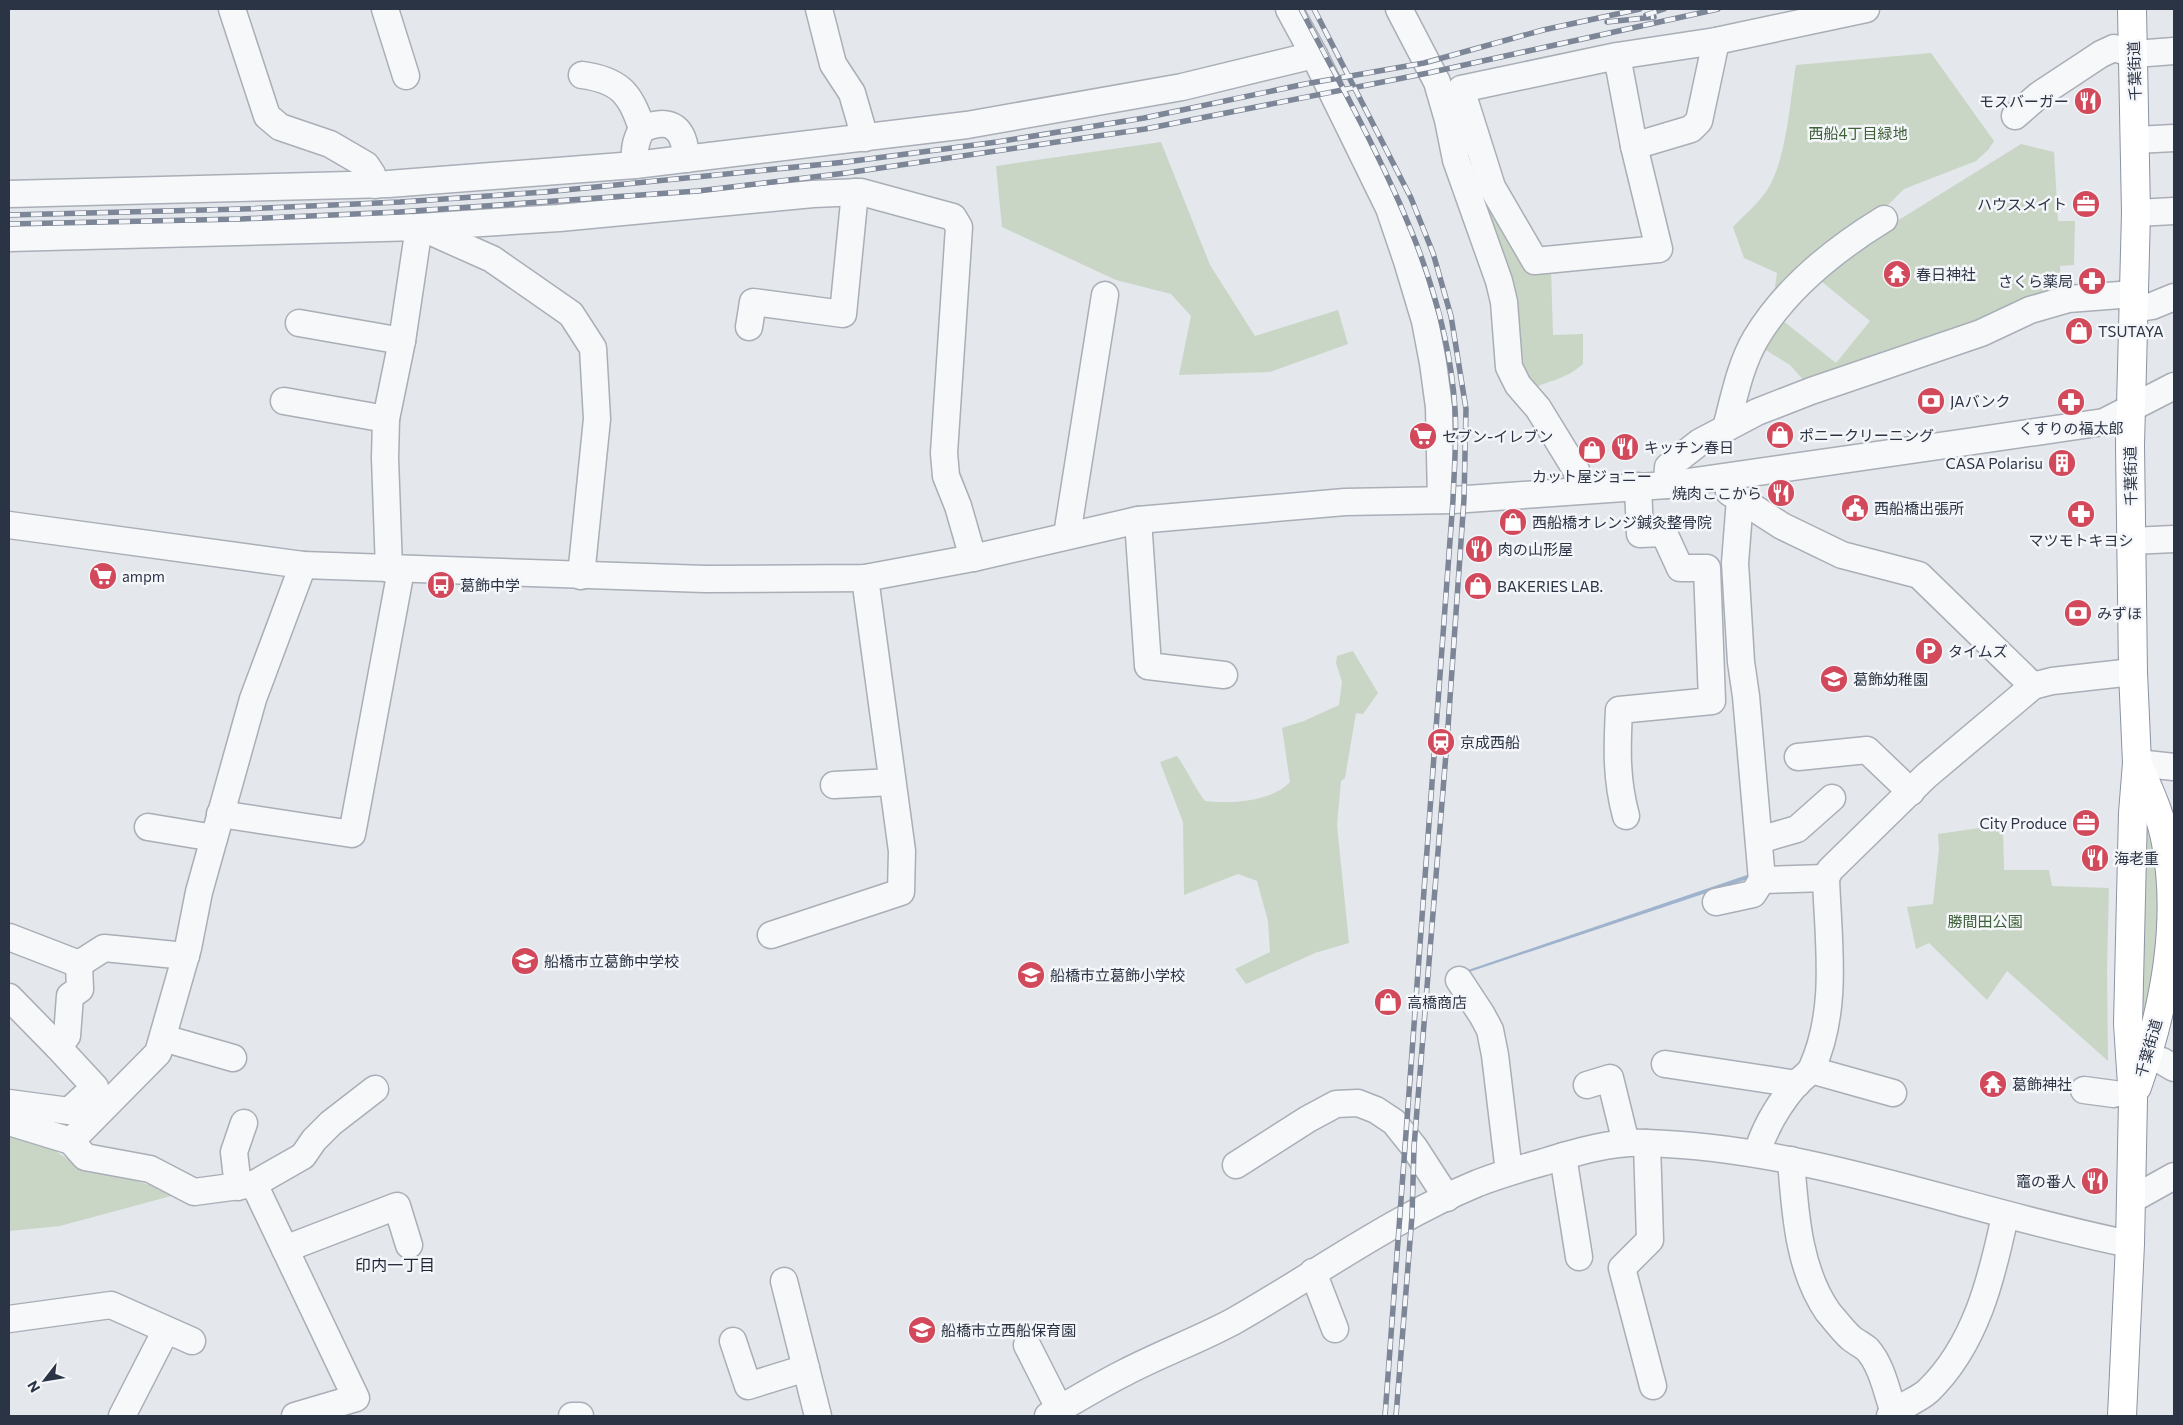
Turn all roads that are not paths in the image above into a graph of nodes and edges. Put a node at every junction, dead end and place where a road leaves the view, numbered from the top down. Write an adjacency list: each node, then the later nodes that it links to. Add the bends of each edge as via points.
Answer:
1 (232, 9): 23 (street, via 267,116 280,127 330,144 366,165)
2 (385, 9): 14 (street)
3 (819, 9): 17 (street, via 833,64 852,93)
4 (1289, 9): 11 (street)
5 (1399, 9): 45 (street, via 1437,82 1456,160 1499,282 1510,367 1518,385 1538,408 1576,470)
6 (1866, 9): 8 (street)
7 (2132, 9): 10 (highway, 千葉街道)
8 (1716, 41): 12 (street); 20 (street, via 1699,121 1691,129)
9 (2174, 51): 10 (street)
10 (2134, 54): 15 (street, via 2114,48 2100,54 2039,95); 19 (highway, 千葉街道)
11 (1314, 55): 17 (street, via 1173,89 967,125); 47 (street, via 1389,208 1425,321 1439,408)
12 (1617, 56): 20 (street); 20 (street, via 1461,89 1492,187 1535,261 1659,249)
13 (582, 75): 16 (street, via 602,78 620,89 632,103)
14 (406, 76)
15 (2015, 116)
16 (642, 129): 21 (street, via 671,124 685,141); 22 (street, via 634,152)
17 (865, 138): 21 (street)
18 (2174, 138): 19 (street)
19 (2136, 140): 27 (highway, 千葉街道)
20 (1634, 146)
21 (686, 159): 22 (street)
22 (635, 165): 23 (street)
23 (375, 185): 25 (street)
24 (855, 192): 29 (street, via 550,219); 35 (street, via 843,314 752,302); 53 (street, via 953,217 959,226 944,452 946,476)
25 (9, 194)
26 (2174, 211): 27 (street)
27 (2136, 213): 33 (highway, 千葉街道)
28 (1884, 219): 41 (street, via 1811,272 1778,306 1756,339 1739,378)
29 (428, 226): 30 (street); 36 (street); 56 (street, via 436,234 492,260 571,314 593,348 597,419)
30 (9, 238)
31 (1105, 295): 50 (street)
32 (2174, 297): 33 (street, via 2152,306)
33 (2133, 302): 39 (highway, 千葉街道); 41 (street, via 2068,299 2030,310 1982,333 1810,391)
34 (299, 323): 36 (street)
35 (749, 327)
36 (402, 342): 40 (street)
37 (2174, 386): 39 (street)
38 (284, 401): 40 (street)
39 (2130, 410): 42 (street, via 2097,423); 52 (highway, 千葉街道)
40 (386, 419): 55 (street, via 385,458)
41 (1726, 428): 43 (street, via 1700,442 1673,463 1668,468)
42 (1706, 478): 43 (street); 46 (street)
43 (1667, 484): 44 (street)
44 (1638, 486): 45 (street); 69 (street, via 1640,534 1664,532 1680,568 1708,568 1712,701 1619,710 1617,766)
45 (1582, 490): 47 (street)
46 (1740, 499): 61 (street, via 1782,526 1842,555 1919,575); 72 (street, via 1735,564 1741,662)
47 (1441, 500): 48 (street, via 1344,502)
48 (1130, 521): 50 (street); 59 (street, via 1148,666); 60 (street)
49 (9, 525): 54 (street)
50 (1067, 535): 53 (street)
51 (2174, 539): 52 (street)
52 (2132, 541): 58 (highway, 千葉街道)
53 (973, 558): 57 (street)
54 (303, 565): 55 (street); 70 (street, via 254,699)
55 (395, 570): 56 (street); 70 (street, via 352,834)
56 (581, 576): 57 (street, via 705,580)
57 (865, 578): 65 (street)
58 (2133, 672): 61 (street); 63 (highway, 千葉街道)
59 (1224, 675)
60 (1135, 681)
61 (2033, 686): 67 (street)
62 (1798, 757): 67 (street, via 1868,750)
63 (2137, 763): 64 (street); 91 (highway, 千葉街道); 91 (highway, 千葉街道, via 2157,807 2172,885 2169,955 2150,1049)
64 (2174, 767)
65 (892, 782): 66 (street); 76 (street, via 902,851 901,892)
66 (834, 785)
67 (1911, 792): 73 (street, via 1830,870)
68 (1832, 798): 72 (street, via 1797,829)
69 (1626, 816)
70 (217, 826): 71 (street); 78 (street)
71 (148, 827)
72 (1759, 840): 74 (street)
73 (1826, 878): 74 (street); 86 (street, via 1830,995 1822,1041)
74 (1762, 880): 75 (street, via 1754,894)
75 (1716, 902)
76 (770, 935)
77 (9, 938): 79 (street)
78 (186, 956): 79 (street, via 104,948); 82 (street)
79 (79, 964): 83 (street, via 80,989 70,996 66,1036)
80 (1459, 980): 101 (street, via 1490,1030)
81 (9, 997): 83 (street)
82 (163, 1038): 84 (street); 95 (street, via 158,1053)
83 (57, 1046): 92 (street, via 96,1086 69,1111)
84 (233, 1058)
85 (1665, 1064): 86 (street)
86 (1804, 1077): 90 (street); 97 (street, via 1764,1131)
87 (1587, 1085): 96 (street, via 1610,1078)
88 (375, 1088): 103 (street, via 331,1123 303,1156)
89 (2084, 1090): 91 (street)
90 (1893, 1093)
91 (2124, 1097): 105 (highway, 千葉街道)
92 (9, 1104)
93 (9, 1122): 95 (street)
94 (244, 1123): 103 (street, via 234,1152)
95 (71, 1141): 103 (street, via 85,1157 150,1169 194,1192)
96 (1637, 1143): 97 (street); 98 (street); 120 (street, via 1650,1240 1622,1268)
97 (1757, 1154): 99 (street)
98 (1563, 1156): 101 (street); 110 (street)
99 (1791, 1160): 106 (street); 122 (street, via 1796,1219 1817,1292 1850,1337 1867,1350 1879,1370)
100 (1236, 1166): 104 (street, via 1336,1104 1358,1103 1394,1122)
101 (1509, 1172): 104 (street)
102 (2174, 1176): 105 (street)
103 (246, 1186): 109 (street)
104 (1447, 1198): 111 (street)
105 (2131, 1200): 107 (highway, 千葉街道)
106 (2005, 1216): 107 (street); 122 (street, via 1993,1272 1973,1325 1952,1362 1928,1392)
107 (2130, 1244): 128 (highway, 千葉街道)
108 (409, 1245): 109 (street, via 397,1206)
109 (285, 1249): 124 (street, via 356,1398)
110 (1579, 1257)
111 (1313, 1272): 114 (street); 121 (street, via 1233,1321 1122,1373)
112 (784, 1281): 119 (street)
113 (9, 1319): 115 (street, via 110,1305)
114 (1335, 1329)
115 (166, 1330): 117 (street); 123 (street)
116 (733, 1341): 119 (street, via 748,1386)
117 (192, 1342)
118 (1027, 1345): 121 (street)
119 (806, 1368): 127 (street)
120 (1653, 1386)
121 (1057, 1414)
122 (1892, 1414)
123 (122, 1416)
124 (295, 1416)
125 (572, 1416): 126 (street)
126 (578, 1416)
127 (818, 1416)
128 (2122, 1416)

